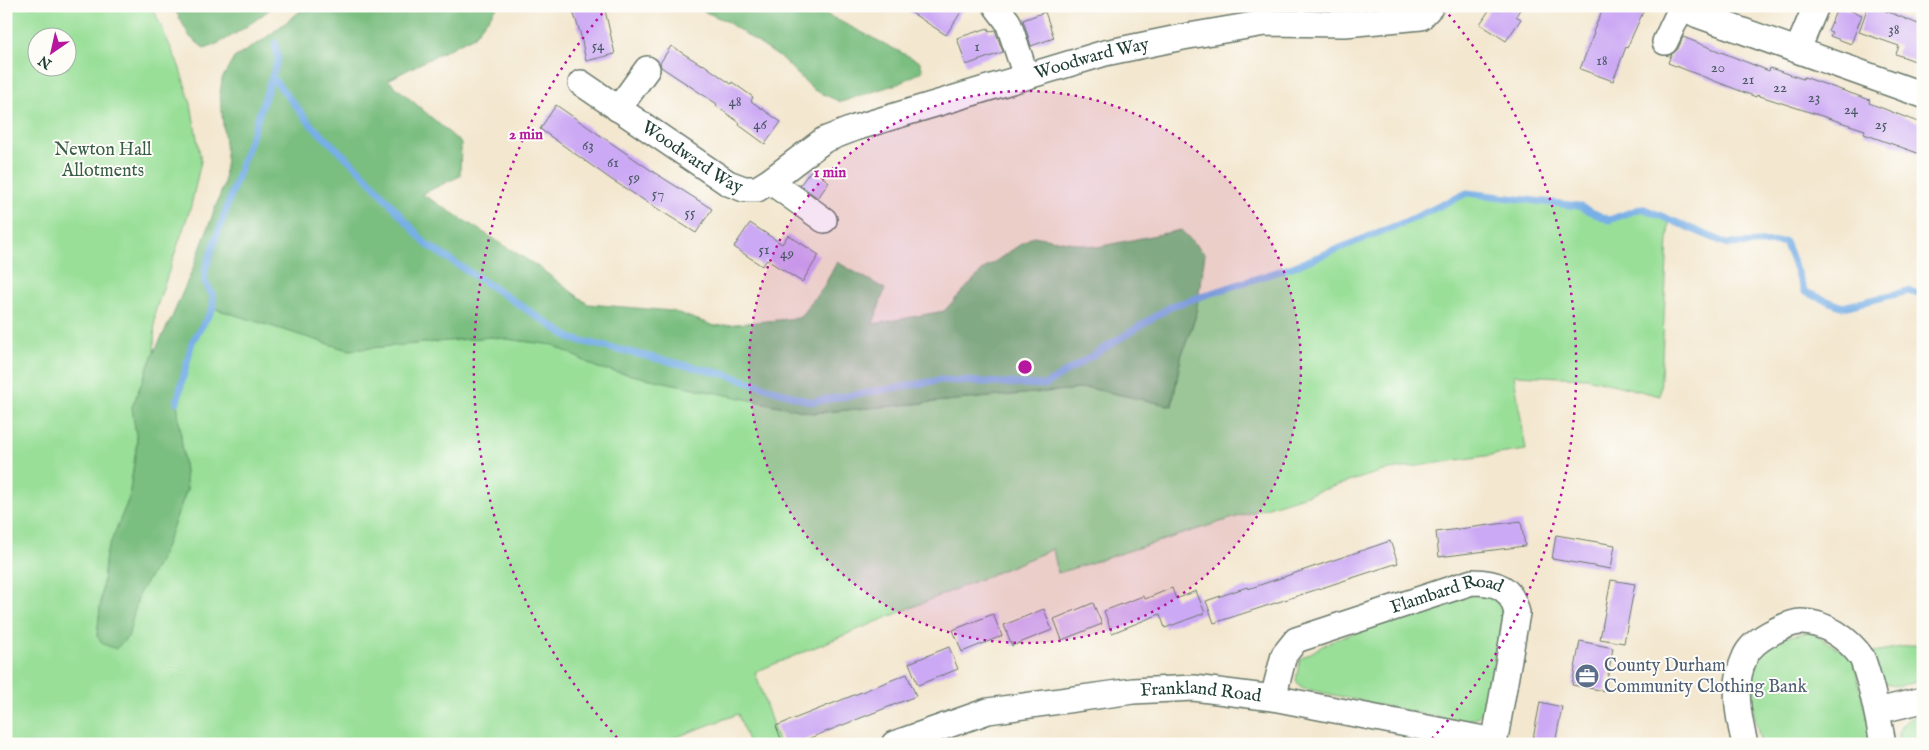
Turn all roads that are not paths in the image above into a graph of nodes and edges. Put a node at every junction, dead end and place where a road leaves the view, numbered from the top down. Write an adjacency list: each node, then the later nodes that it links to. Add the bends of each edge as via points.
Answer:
1 (996, 6): 8 (street, via 1008,22)
2 (1431, 6): 8 (street, Woodward Way, via 1421,17 1345,24 1265,23 1183,37 1105,53)
3 (1682, 6): 5 (street); 6 (street)
4 (1816, 6): 6 (street)
5 (1665, 42)
6 (1798, 49): 10 (street)
7 (646, 69): 11 (street)
8 (1026, 76): 12 (street, Woodward Way, via 824,140)
9 (581, 84): 11 (street, Woodward Way)
10 (1923, 95)
11 (618, 109): 12 (street, Woodward Way, via 728,183 744,189 757,188)
12 (770, 181): 13 (street, Woodward Way)
13 (824, 220)
14 (1273, 698): 17 (street, Frankland Road, via 1194,688 1133,691 988,711); 18 (street, Frankland Road); 18 (street, Flambard Road, via 1284,655 1296,640 1472,582 1492,582 1514,599 1517,613)
15 (1923, 700): 16 (street)
16 (1877, 712): 19 (street, via 1863,661 1855,649 1838,634 1822,626 1801,622 1780,628 1760,639 1745,656 1738,682 1739,720); 20 (street)
17 (905, 742)
18 (1494, 742)
19 (1745, 744)
20 (1883, 744)

